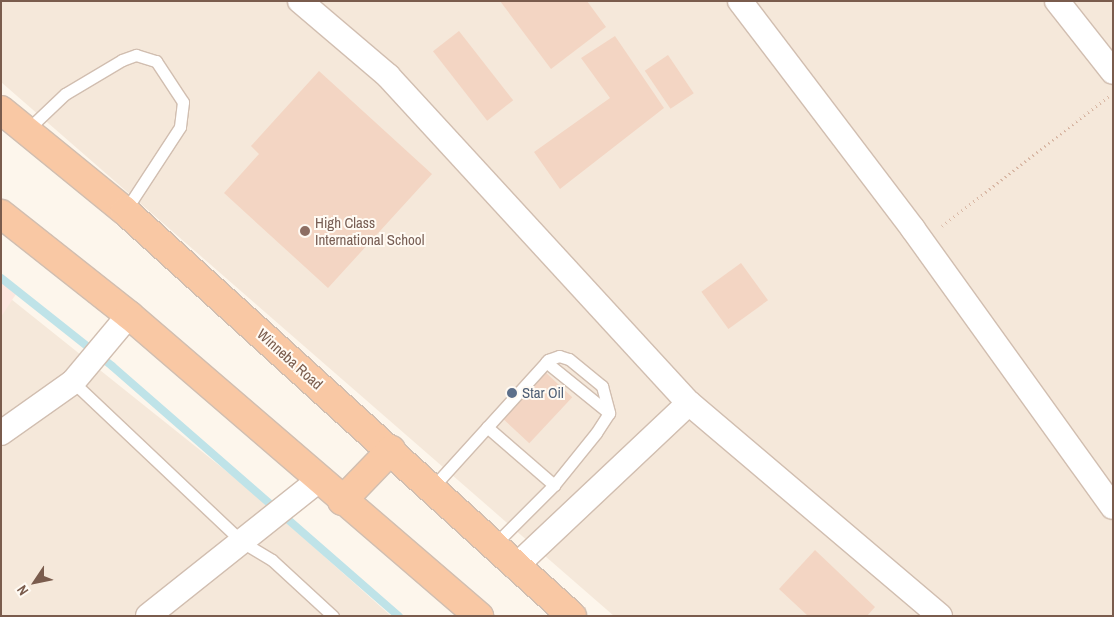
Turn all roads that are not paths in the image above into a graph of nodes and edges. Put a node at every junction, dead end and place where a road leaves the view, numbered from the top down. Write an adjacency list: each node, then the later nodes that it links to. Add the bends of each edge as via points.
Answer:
1 (740, 1): 21 (street, via 922,242)
2 (1057, 1): 4 (street)
3 (309, 4): 12 (street, via 388,76 447,137)
4 (1113, 72)
5 (1, 110): 6 (highway, Winneba Road)
6 (26, 131): 7 (highway, Winneba Road); 7 (lane, via 65,94 105,68 136,55 156,60 182,102 180,127)
7 (124, 211): 16 (highway, Winneba Road)
8 (1, 214): 9 (highway)
9 (129, 315): 11 (street); 17 (highway)
10 (546, 362): 13 (lane); 13 (lane, via 558,356 570,359 602,386); 14 (lane)
11 (73, 382): 15 (street); 22 (lane)
12 (690, 403): 24 (street); 29 (street)
13 (609, 413): 18 (lane)
14 (488, 427): 18 (lane); 19 (lane)
15 (1, 433)
16 (391, 450): 19 (highway, Winneba Road); 20 (highway)
17 (318, 480): 20 (highway); 22 (street)
18 (554, 485): 23 (lane)
19 (432, 488): 23 (highway, Winneba Road)
20 (342, 501): 27 (highway)
21 (1113, 507)
22 (242, 542): 25 (street); 26 (lane, via 272,560)
23 (494, 545): 24 (highway, Winneba Road)
24 (515, 567): 28 (highway, Winneba Road)
25 (148, 616)
26 (332, 616)
27 (479, 616)
28 (572, 616)
29 (940, 616)

